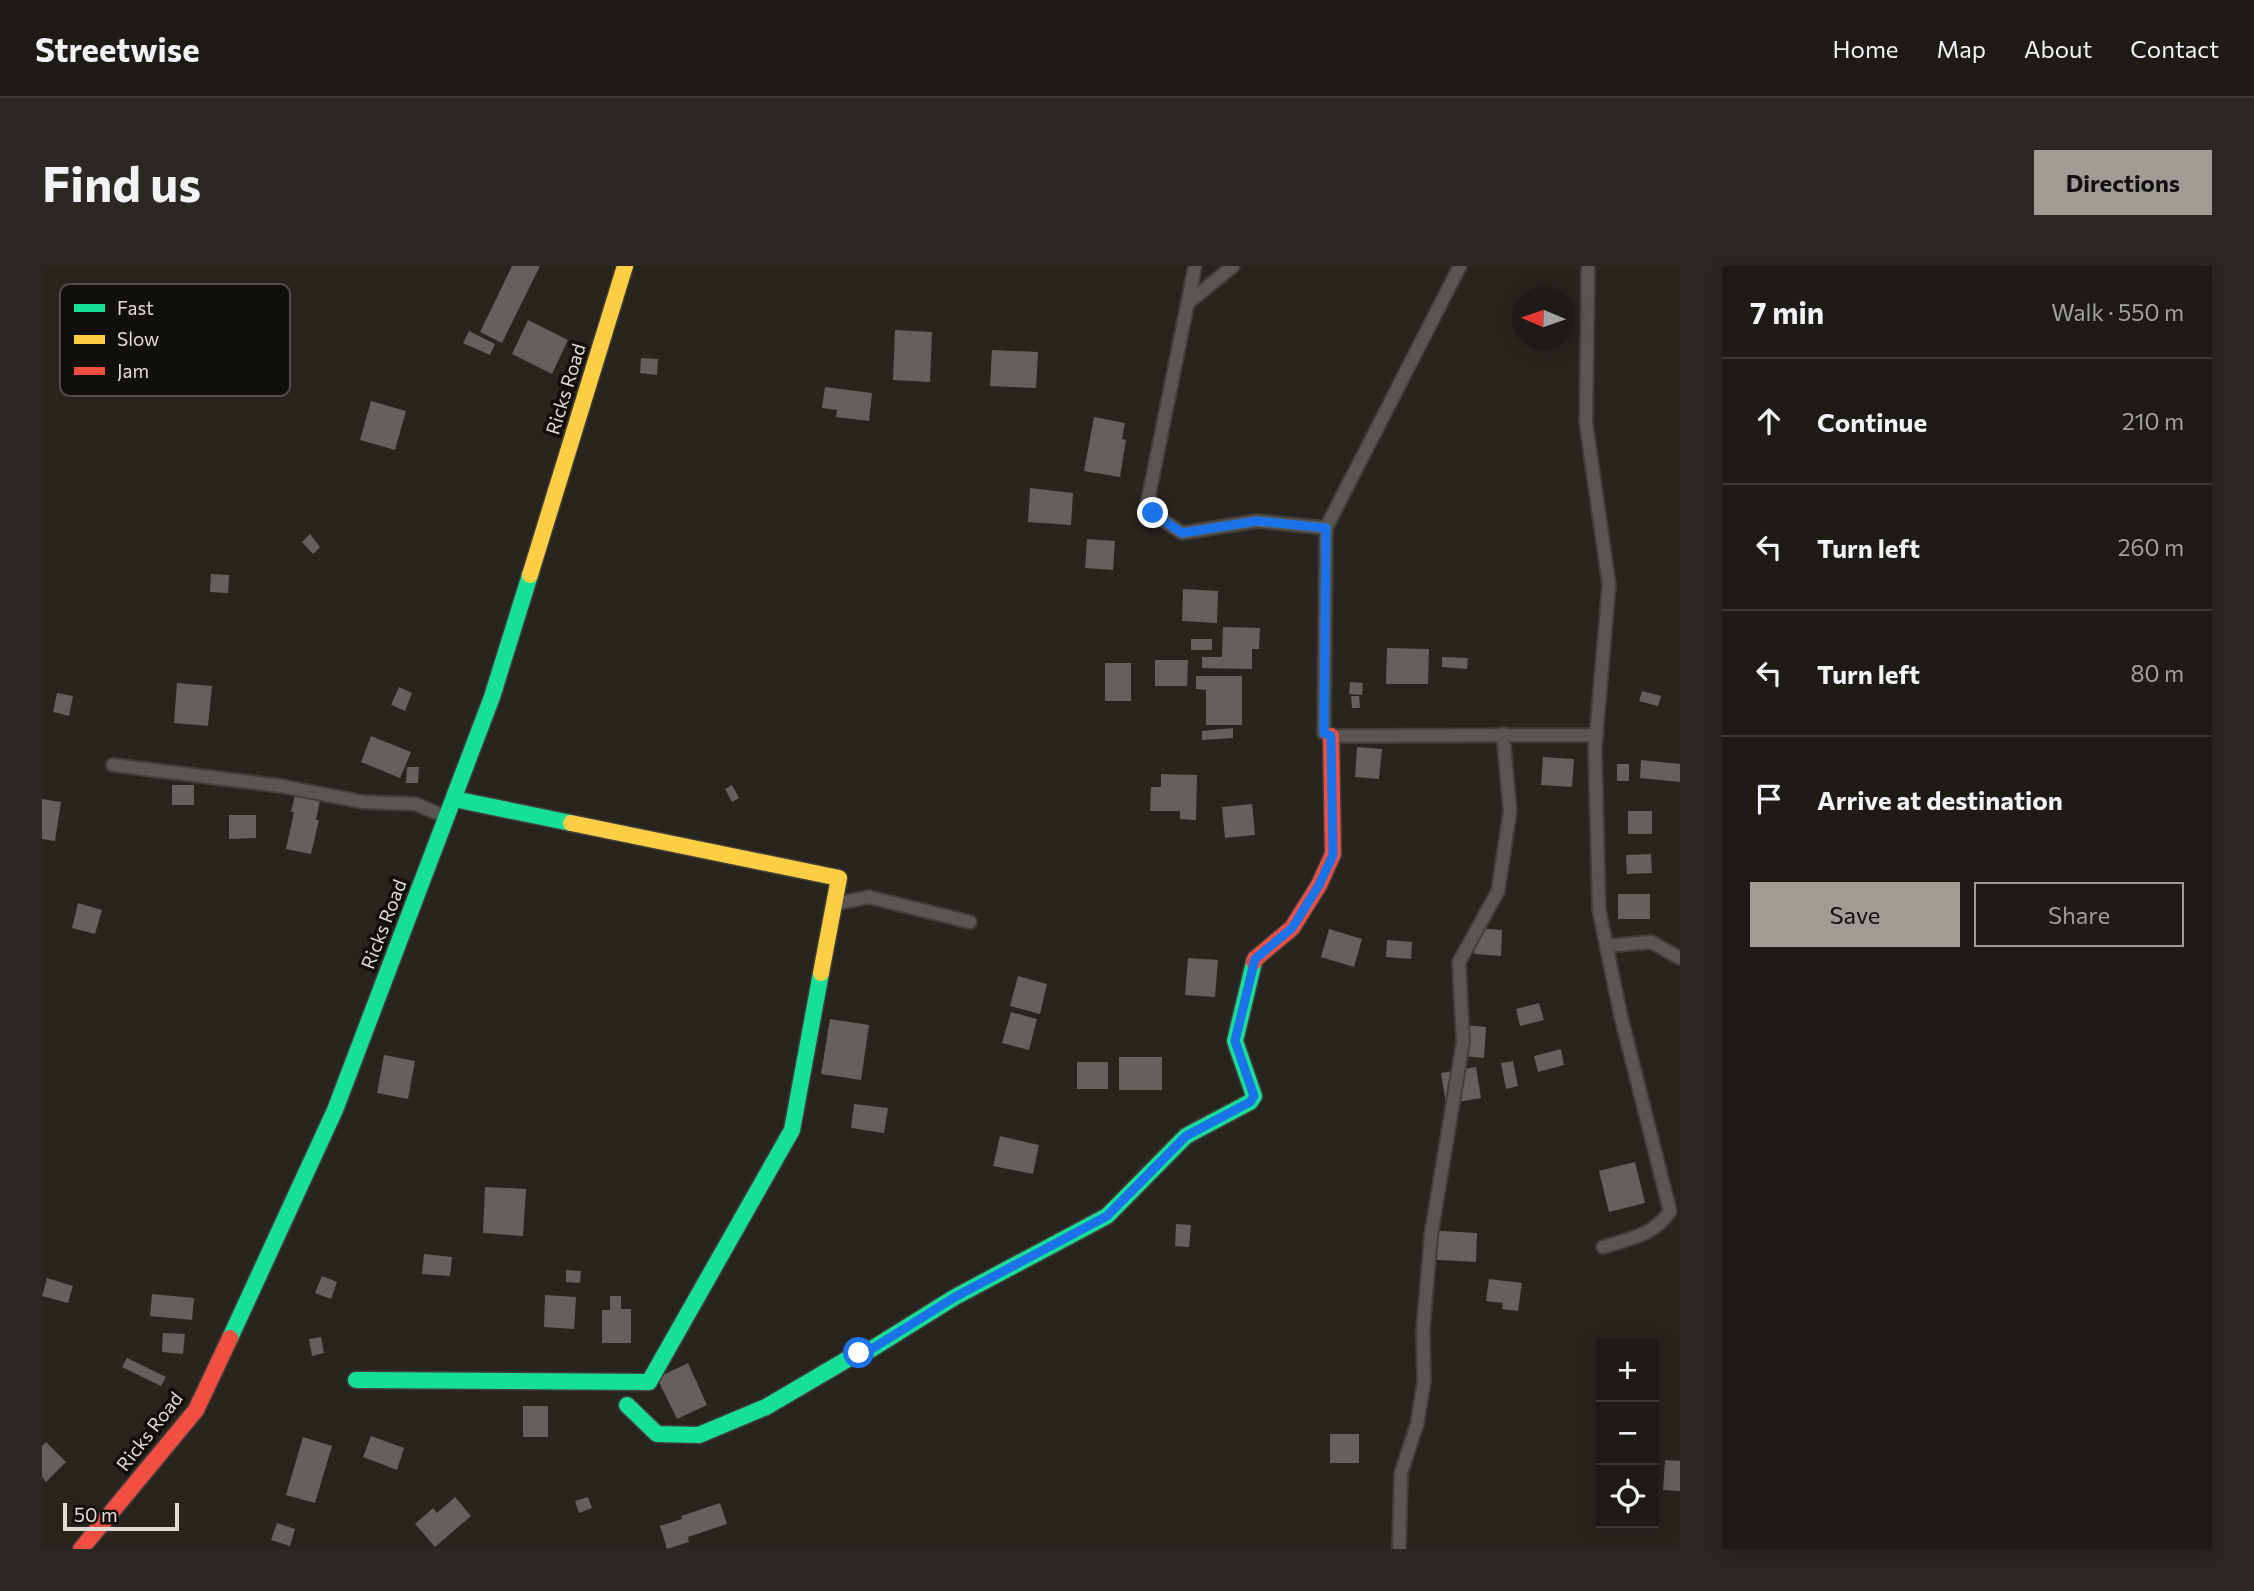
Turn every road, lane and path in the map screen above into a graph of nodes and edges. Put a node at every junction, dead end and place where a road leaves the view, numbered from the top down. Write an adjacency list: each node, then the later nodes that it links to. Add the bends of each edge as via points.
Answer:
1 (625, 266): 12 (street, Ricks Road, via 492,697)
2 (1195, 266): 6 (street)
3 (1233, 266): 6 (street)
4 (1460, 266): 7 (street)
5 (1588, 266): 9 (street, via 1586,423 1609,585)
6 (1188, 303): 7 (street, via 1148,500 1153,513 1182,533 1257,521)
7 (1326, 528): 10 (street, via 1324,733)
8 (1503, 734): 9 (street); 10 (street); 22 (street, via 1510,811 1498,891 1459,962 1462,1042 1431,1235 1424,1382 1417,1424 1401,1473)
9 (1597, 735): 16 (street, via 1599,910)
10 (1331, 736): 20 (street, via 1333,855 1292,928 1255,959 1235,1041 1254,1096 1250,1102 1186,1136 1107,1216 955,1297 766,1407 699,1435 657,1434)
11 (113, 765): 13 (street, via 281,786 363,803 416,804)
12 (453, 799): 13 (street, Ricks Road); 14 (street, via 839,878)
13 (446, 817): 21 (street, Ricks Road, via 335,1110 196,1410)
14 (834, 904): 15 (street, via 869,897); 19 (street, via 792,1130 649,1382)
15 (970, 922)
16 (1606, 946): 17 (street, via 1651,942); 18 (street, via 1670,1211 1659,1226)
17 (1680, 958)
18 (1603, 1247)
19 (355, 1380)
20 (627, 1405)
21 (80, 1549)
22 (1399, 1549)

